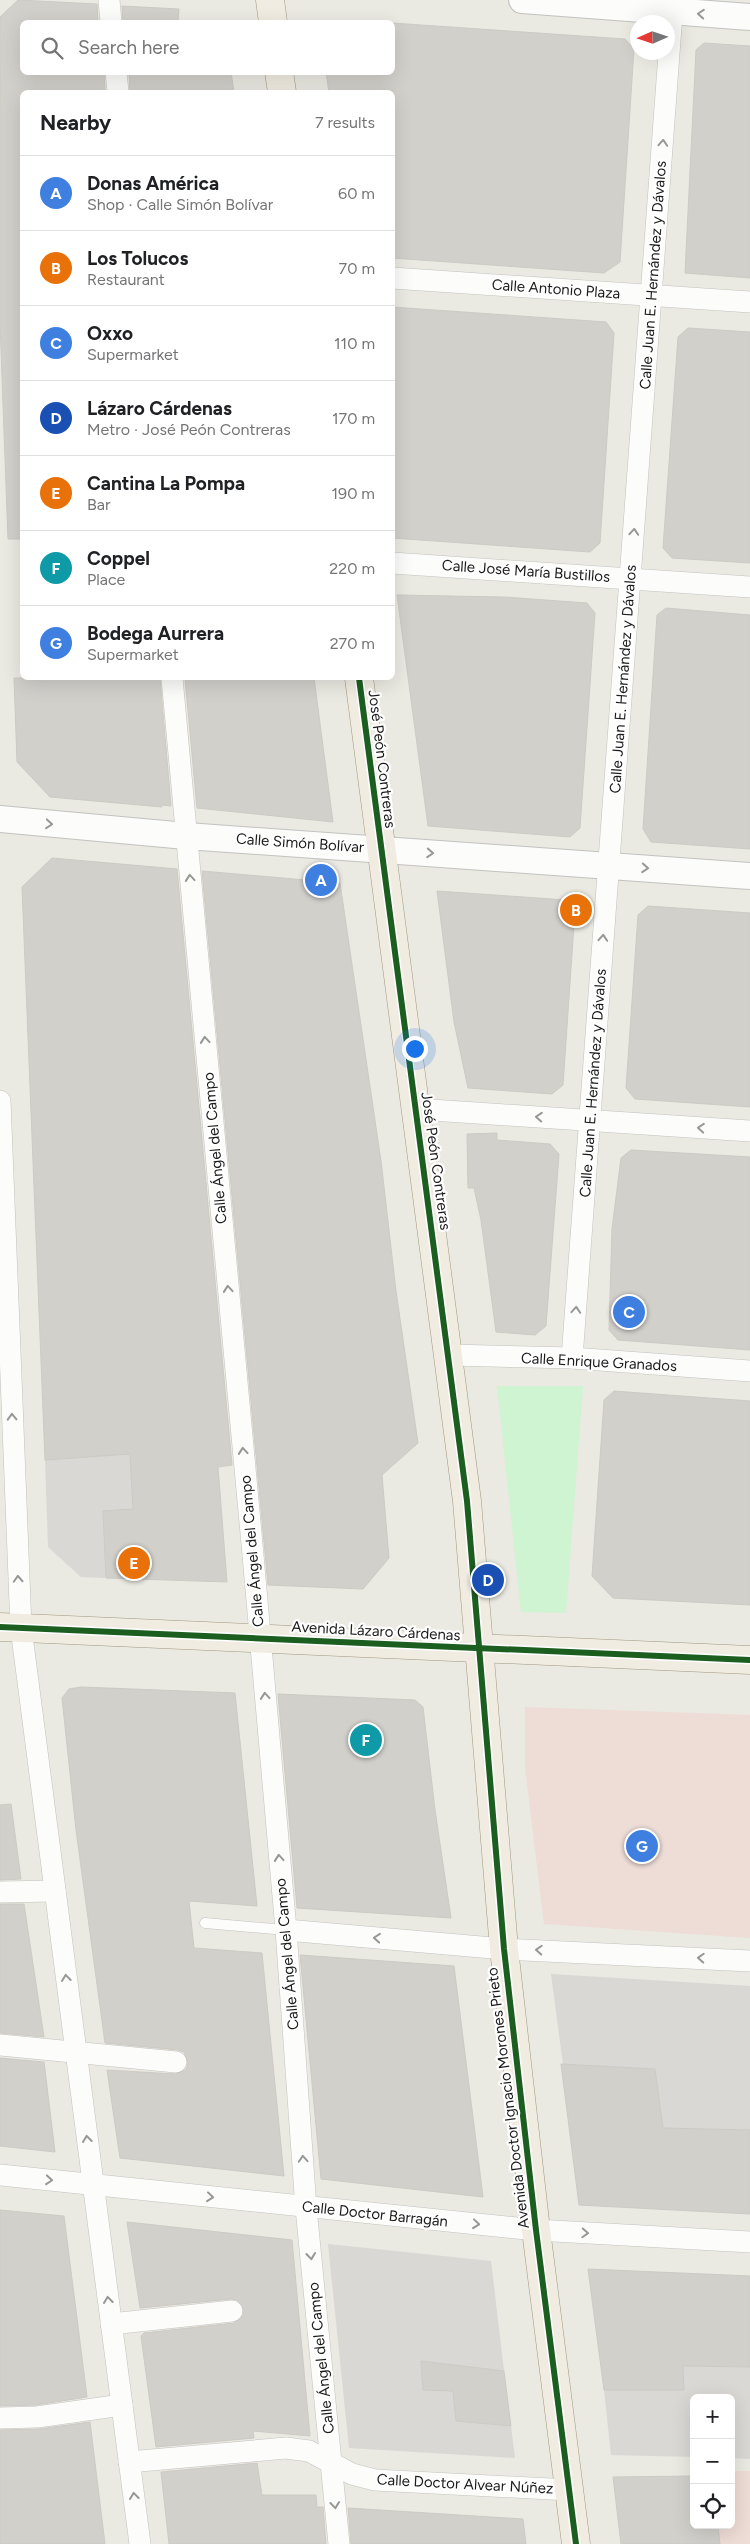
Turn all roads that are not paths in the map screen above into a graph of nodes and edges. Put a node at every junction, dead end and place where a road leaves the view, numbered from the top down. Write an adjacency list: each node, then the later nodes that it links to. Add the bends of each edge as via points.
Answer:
1 (109, 0): 6 (street)
2 (270, 0): 7 (main road)
3 (522, 0): 4 (street)
4 (673, 6): 5 (street, one-way to 4); 13 (street, Calle Juan E. Hernández y Dávalos, one-way to 4)
5 (750, 17)
6 (111, 20)
7 (273, 20)
8 (116, 75): 10 (street)
9 (279, 75): 11 (main road)
10 (118, 90)
11 (282, 90)
12 (395, 278): 13 (street, Calle Antonio Plaza)
13 (652, 295): 14 (street, Calle Antonio Plaza); 16 (street, Calle Juan E. Hernández y Dávalos, one-way to 13)
14 (750, 302)
15 (395, 563): 16 (street, Calle José María Bustillos)
16 (631, 578): 17 (street, Calle José María Bustillos); 23 (street, Calle Juan E. Hernández y Dávalos)
17 (750, 587)
18 (172, 680): 21 (street, Calle Ángel del Campo)
19 (359, 680): 22 (main road, José Peón Contreras)
20 (0, 819): 21 (street, Calle Simón Bolívar, one-way to 21)
21 (186, 836): 22 (street, Calle Simón Bolívar); 33 (street, Calle Ángel del Campo, one-way to 21)
22 (382, 849): 23 (street, Calle Simón Bolívar, one-way to 23); 26 (main road, José Peón Contreras)
23 (609, 866): 24 (street, Calle Simón Bolívar, one-way to 24); 27 (street, Calle Juan E. Hernández y Dávalos, one-way to 23)
24 (750, 876)
25 (0, 1101): 32 (street, one-way to 25)
26 (416, 1109): 27 (street, one-way to 26); 29 (main road, José Peón Contreras)
27 (590, 1120): 28 (street, one-way to 27); 30 (street, Calle Juan E. Hernández y Dávalos, one-way to 27)
28 (750, 1131)
29 (449, 1355): 30 (street, Calle Enrique Granados); 34 (main road, José Peón Contreras, via 467,1501)
30 (572, 1358): 31 (street, Calle Enrique Granados)
31 (750, 1372)
32 (10, 1627): 33 (main road, Avenida Lázaro Cárdenas); 36 (street)
33 (260, 1639): 34 (main road, Avenida Lázaro Cárdenas); 39 (street, Calle Ángel del Campo, one-way to 33)
34 (478, 1648): 35 (main road, Avenida Lázaro Cárdenas); 40 (main road, Avenida Doctor Ignacio Morones Prieto)
35 (750, 1660)
36 (55, 1891): 37 (street); 43 (street, one-way to 36)
37 (0, 1892)
38 (206, 1923): 39 (lane)
39 (286, 1930): 40 (street, one-way to 39); 47 (street, Calle Ángel del Campo, one-way to 39)
40 (504, 1949): 41 (street, one-way to 40); 48 (main road, Avenida Doctor Ignacio Morones Prieto)
41 (750, 1961)
42 (0, 2045): 43 (street)
43 (76, 2052): 44 (street); 46 (street, one-way to 43)
44 (176, 2062)
45 (0, 2176): 46 (street, Calle Doctor Barragán, one-way to 46)
46 (93, 2184): 47 (street, Calle Doctor Barragán, one-way to 47); 51 (street, one-way to 46)
47 (306, 2208): 48 (street, Calle Doctor Barragán, one-way to 48); 55 (street, Calle Ángel del Campo, one-way to 55)
48 (536, 2230): 49 (street, Calle Doctor Barragán, one-way to 49); 56 (main road, Avenida Doctor Ignacio Morones Prieto)
49 (750, 2242)
50 (232, 2311): 51 (street)
51 (111, 2324): 52 (street)
52 (122, 2405): 53 (street, via 37,2417); 54 (street)
53 (0, 2418)
54 (129, 2462): 55 (street, Calle Doctor Alvear Núñez, via 286,2448 309,2451); 57 (street, one-way to 54)
55 (331, 2462): 56 (street, Calle Doctor Alvear Núñez, via 352,2474 375,2480); 58 (street, Calle Ángel del Campo, one-way to 58)
56 (569, 2490): 59 (main road, Avenida Doctor Ignacio Morones Prieto)
57 (140, 2544)
58 (340, 2544)
59 (576, 2544)

